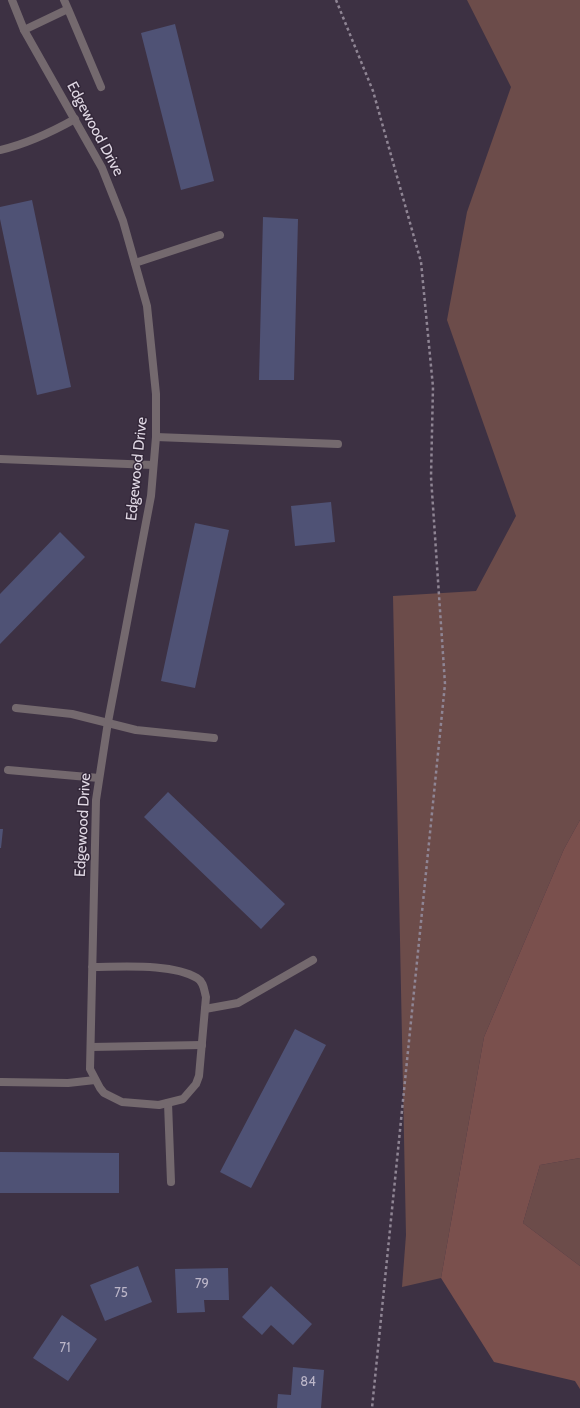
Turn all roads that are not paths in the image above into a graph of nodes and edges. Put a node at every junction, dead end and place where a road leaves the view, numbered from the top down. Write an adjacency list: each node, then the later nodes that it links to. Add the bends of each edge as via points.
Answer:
1 (12, 0): 4 (street, Edgewood Drive)
2 (64, 0): 3 (street)
3 (68, 9): 4 (street); 5 (street)
4 (24, 30): 6 (street, Edgewood Drive)
5 (101, 87)
6 (75, 119): 7 (street, via 46,135); 9 (street, Edgewood Drive, via 102,168 123,221)
7 (0, 150)
8 (220, 234): 9 (street)
9 (135, 263): 10 (street, Edgewood Drive, via 147,306 156,394)
10 (156, 437): 11 (street); 13 (street, Edgewood Drive)
11 (338, 444)
12 (0, 459): 13 (street)
13 (153, 464): 15 (street, Edgewood Drive, via 151,496)
14 (16, 708): 15 (street, via 72,714)
15 (108, 722): 16 (street, via 136,730); 18 (street, Edgewood Drive)
16 (214, 738)
17 (8, 770): 18 (street)
18 (99, 778): 20 (street, Edgewood Drive, via 96,800)
19 (313, 960): 21 (street, via 238,1003)
20 (92, 967): 21 (street, Edgewood Drive, via 169,968 198,978 203,984 206,997); 23 (street, Edgewood Drive)
21 (205, 1009): 22 (street, Edgewood Drive)
22 (202, 1046): 23 (street); 26 (street, Edgewood Drive, via 196,1084 183,1099)
23 (91, 1047): 24 (street, Edgewood Drive, via 90,1069)
24 (95, 1080): 25 (street, via 68,1084); 26 (street, Edgewood Drive, via 104,1093 122,1102 159,1105)
25 (2, 1082)
26 (168, 1103): 27 (street)
27 (171, 1182)

